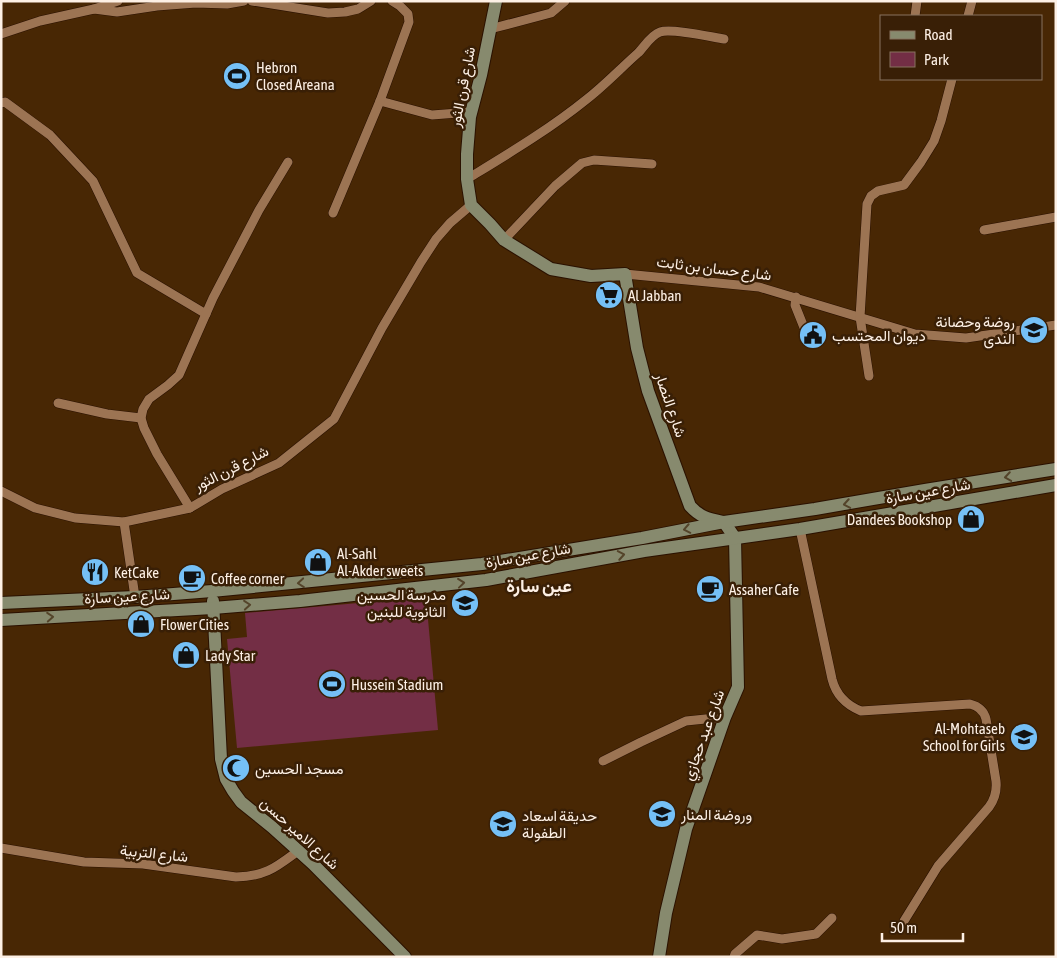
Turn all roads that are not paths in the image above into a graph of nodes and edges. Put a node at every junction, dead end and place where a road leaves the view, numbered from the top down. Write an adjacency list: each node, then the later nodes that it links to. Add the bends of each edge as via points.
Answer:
1 (118, 1): 11 (street)
2 (244, 1): 10 (street, via 227,4)
3 (252, 1): 4 (street, via 328,12 358,9)
4 (371, 1)
5 (392, 1): 18 (street, via 408,14 409,22)
6 (496, 1): 14 (main road, شارع قرن الثور)
7 (565, 1): 14 (street, via 551,13)
8 (917, 1): 12 (street)
9 (972, 1): 13 (street)
10 (179, 2): 11 (street, via 117,12)
11 (94, 9): 15 (street)
12 (915, 15)
13 (968, 15)
14 (490, 29): 20 (main road, شارع قرن الثور)
15 (1, 34)
16 (724, 39): 23 (street, via 681,32 659,33 588,98 524,144)
17 (952, 80): 32 (street, via 942,121 921,162 904,185 878,191 867,204)
18 (380, 101): 20 (street, via 432,115); 25 (street)
19 (1, 103): 31 (street, via 5,102 50,134 93,181 137,273)
20 (471, 112): 23 (main road, شارع قرن الثور)
21 (288, 162): 31 (street, via 259,210)
22 (652, 164): 28 (street, via 594,160 582,163 555,186)
23 (467, 179): 24 (main road)
24 (470, 205): 28 (main road, شارع حسان بن ثابت); 41 (street, شارع قرن الثور, via 450,223 420,262 334,419 279,463 222,489)
25 (333, 213)
26 (1056, 217): 27 (street)
27 (984, 230)
28 (504, 240): 29 (main road, شارع حسان بن ثابت, via 551,269 591,276)
29 (625, 274): 30 (street, شارع حسان بن ثابت, via 759,287); 43 (main road, شارع النصار, via 648,391 690,506 704,518)
30 (796, 297): 32 (street, شارع حسان بن ثابت); 34 (street, via 795,305)
31 (206, 314): 37 (street, via 179,375 146,402)
32 (860, 317): 33 (street, شارع حسان بن ثابت, via 915,334 966,338); 35 (street)
33 (1056, 326)
34 (805, 330)
35 (869, 376)
36 (58, 403): 37 (street)
37 (141, 418): 41 (street, via 157,454)
38 (1056, 469): 43 (main road, شارع عين سارة, one-way to 43)
39 (1056, 485): 44 (main road, شارع عين سارة)
40 (1, 491): 42 (street, شارع قرن الثور, via 35,508 75,518)
41 (190, 508): 42 (street, شارع قرن الثور)
42 (124, 522): 47 (street)
43 (724, 522): 45 (main road); 46 (main road, شارع عين سارة, one-way to 46, via 482,564)
44 (800, 529): 45 (main road, شارع عين سارة); 56 (street, via 832,679 841,698 861,711 970,704 979,708 986,720 996,785 994,798 938,866)
45 (735, 538): 49 (main road, شارع عين سارة, one-way to 45, via 486,580); 51 (main road, شارع عبد حجازي, via 738,687)
46 (212, 591): 47 (main road, شارع عين سارة); 49 (main road, شارع الامير حسن)
47 (135, 597): 48 (main road, شارع عين سارة)
48 (1, 603)
49 (213, 608): 50 (main road, شارع عين سارة, one-way to 49); 54 (main road, شارع الامير حسن, via 221,758 226,779 241,802)
50 (1, 620)
51 (725, 717): 52 (street, via 686,721); 58 (main road, شارع عبد حجازي, via 686,829)
52 (603, 761)
53 (1, 848): 54 (street, شارع التربية, via 84,862 143,864 236,877 264,874)
54 (298, 851): 57 (main road, شارع الامير حسن)
55 (832, 918): 59 (street, via 816,934 782,938 757,935)
56 (904, 921)
57 (404, 957)
58 (659, 957)
59 (734, 957)

